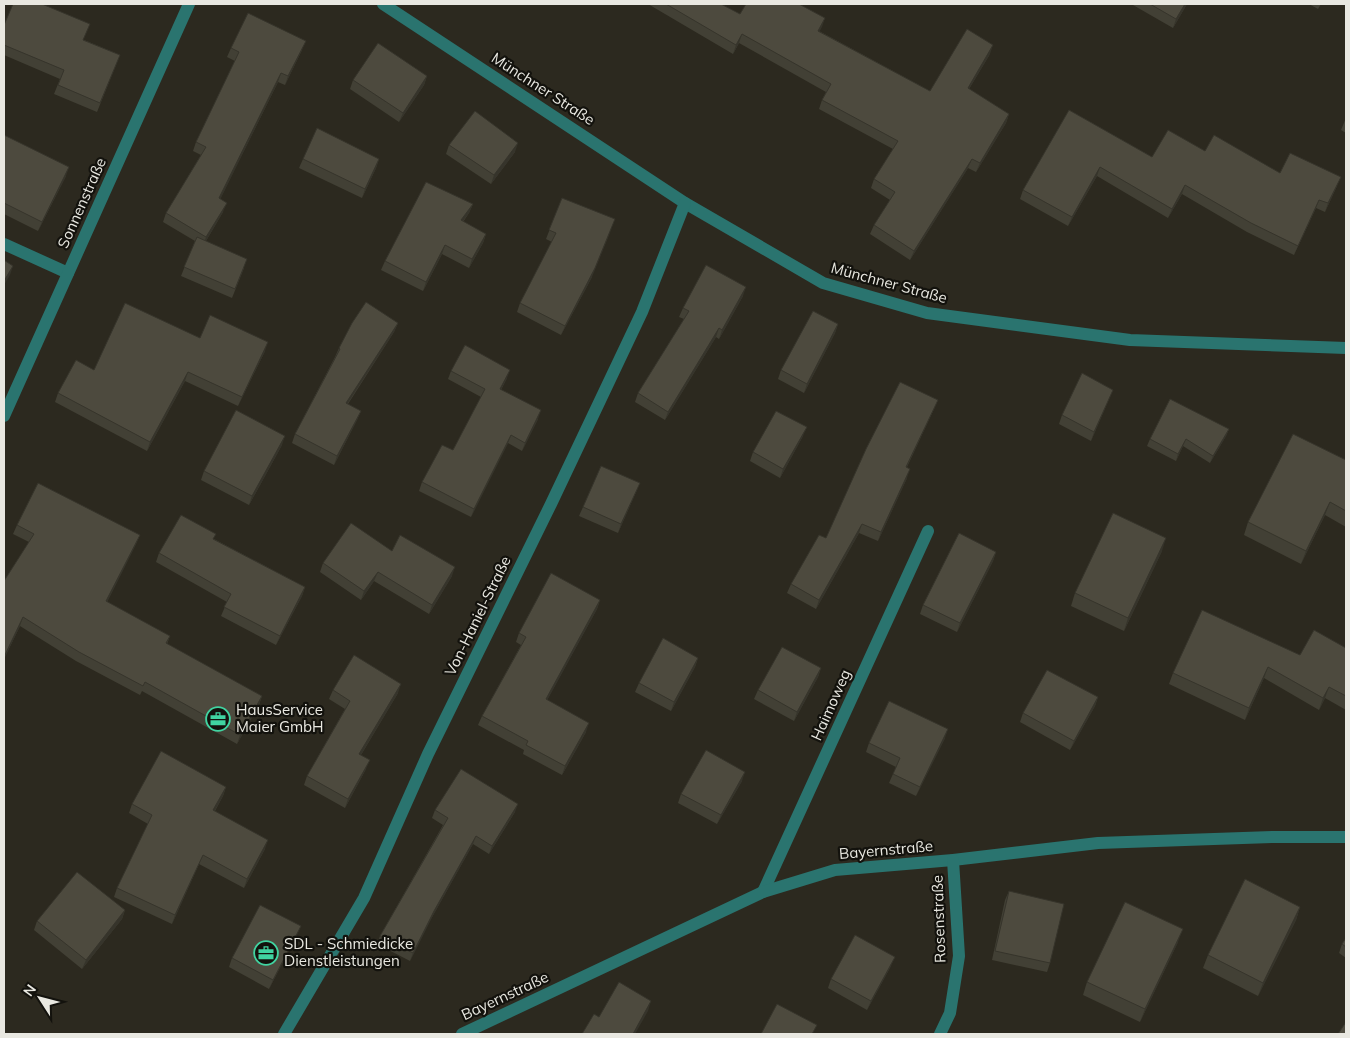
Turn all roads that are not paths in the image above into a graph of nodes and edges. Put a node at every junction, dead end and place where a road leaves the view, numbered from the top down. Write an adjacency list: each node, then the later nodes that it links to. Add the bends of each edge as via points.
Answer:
1 (189, 4): 5 (street, Sonnenstraße)
2 (383, 4): 3 (street, Münchner Straße)
3 (685, 204): 6 (street, Münchner Straße, via 823,283 927,313 1130,340); 12 (street, Von-Haniel-Straße, via 642,312 428,754 364,898)
4 (4, 244): 5 (street)
5 (68, 273): 7 (street, Sonnenstraße)
6 (1346, 348)
7 (4, 416)
8 (928, 531): 11 (street, Haimoweg)
9 (1346, 837): 10 (street, Bayernstraße, via 1272,836 1098,843)
10 (953, 860): 11 (street, Bayernstraße, via 835,870); 14 (street, Rosenstraße, via 959,956 950,1013)
11 (763, 892): 13 (street, Bayernstraße)
12 (284, 1034)
13 (462, 1034)
14 (940, 1034)

